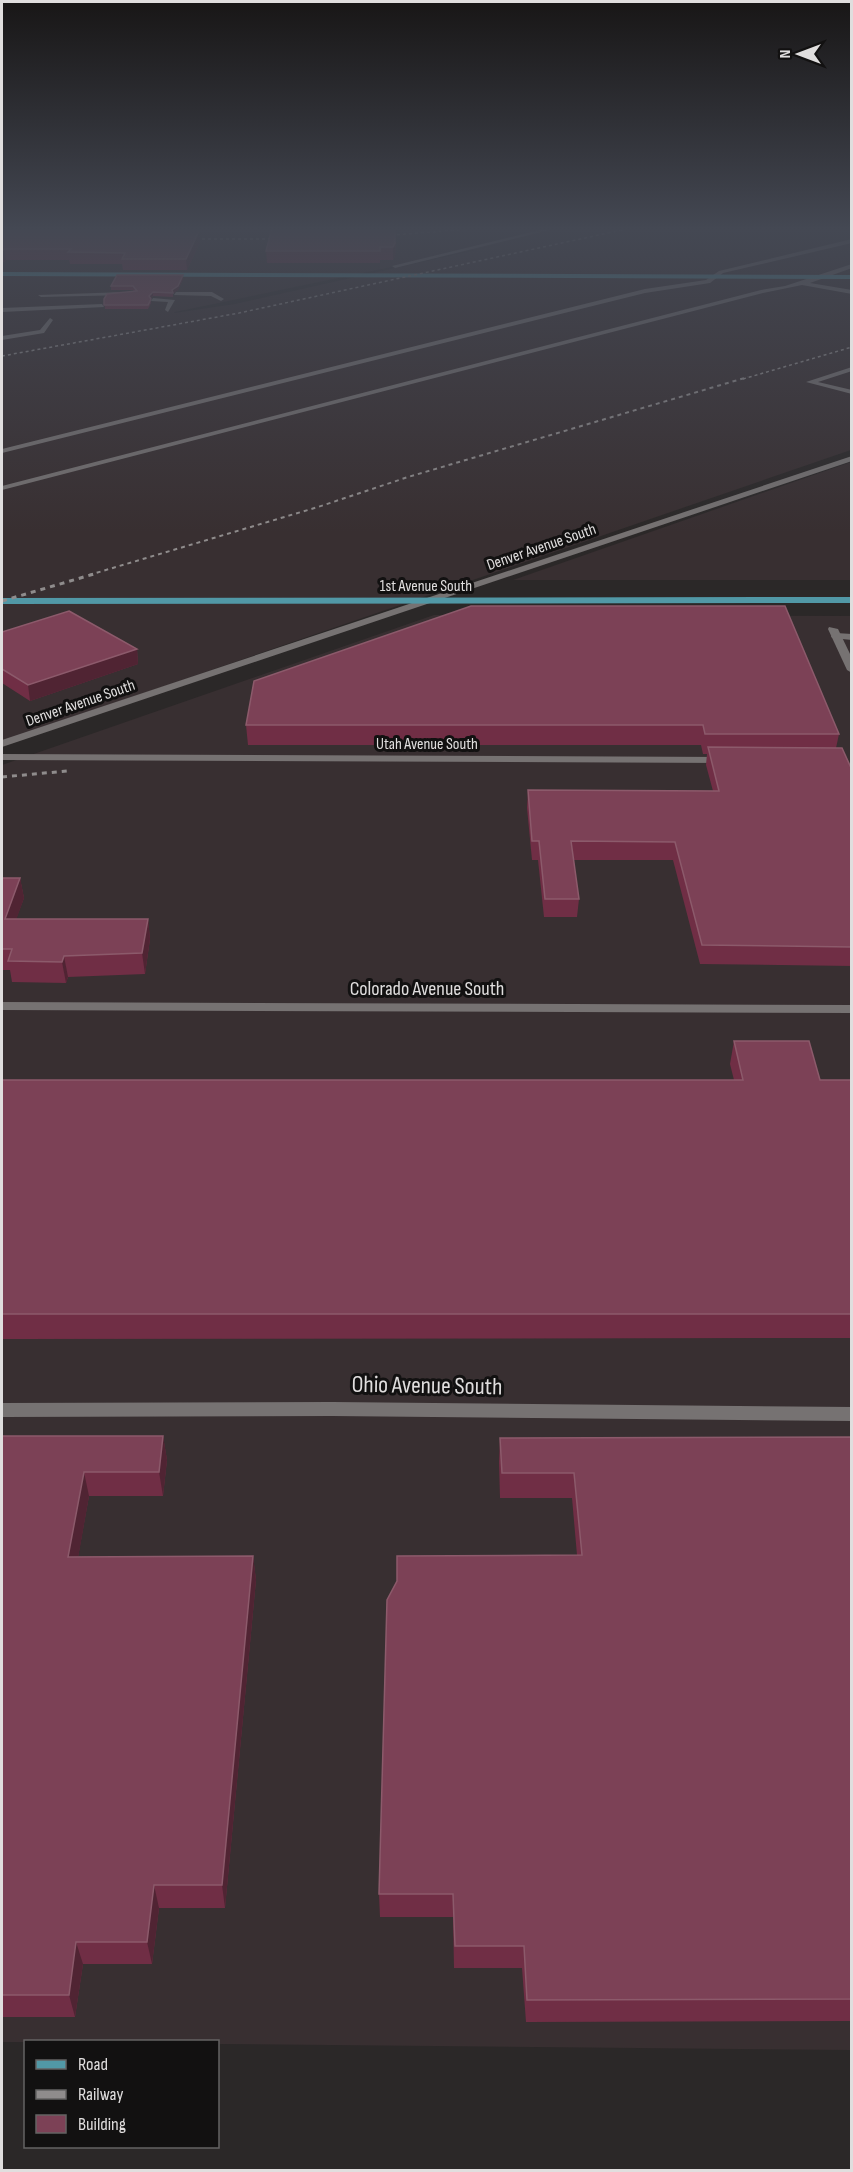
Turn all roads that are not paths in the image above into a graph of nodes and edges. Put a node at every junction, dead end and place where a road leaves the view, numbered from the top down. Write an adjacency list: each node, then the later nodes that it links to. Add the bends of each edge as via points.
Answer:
1 (44, 329): 4 (street)
2 (491, 329): 7 (street)
3 (615, 329): 9 (street)
4 (2, 338)
5 (852, 369): 6 (street, via 810,382)
6 (852, 392)
7 (2, 451)
8 (852, 458): 14 (street, Denver Avenue South)
9 (2, 488)
10 (852, 600): 11 (main road, 1st Avenue South)
11 (2, 601)
12 (852, 637): 13 (street, via 835,633)
13 (852, 670)
14 (2, 744)
15 (2, 757): 16 (street, Utah Avenue South)
16 (744, 760)
17 (2, 1006): 18 (street, Colorado Avenue South)
18 (852, 1009)
19 (2, 1410): 20 (street, Ohio Avenue South)
20 (852, 1414)

